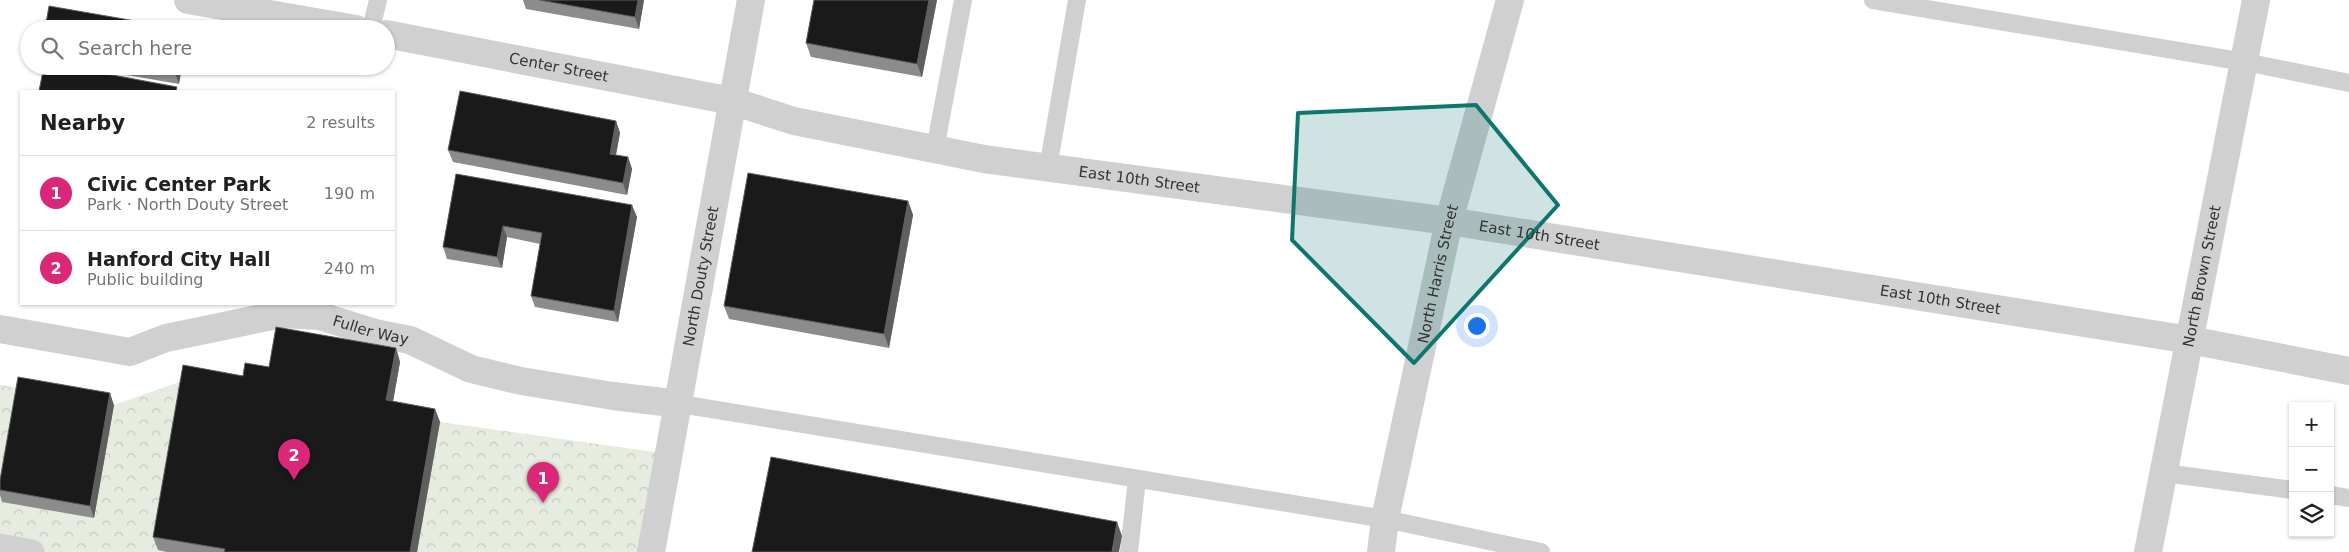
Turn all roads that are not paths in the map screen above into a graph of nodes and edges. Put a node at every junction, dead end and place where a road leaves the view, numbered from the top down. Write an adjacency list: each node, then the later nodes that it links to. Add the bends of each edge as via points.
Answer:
1 (188, 0): 9 (street)
2 (378, 0): 10 (lane)
3 (751, 0): 14 (street, North Douty Street)
4 (963, 0): 15 (lane)
5 (1077, 0): 16 (lane)
6 (1510, 0): 17 (street, North Harris Street)
7 (1873, 0): 12 (lane)
8 (2256, 0): 12 (street, North Brown Street)
9 (304, 20)
10 (373, 20)
11 (395, 36): 14 (street, Center Street)
12 (2245, 62): 13 (lane); 19 (street, North Brown Street)
13 (2349, 83)
14 (732, 101): 15 (street, East 10th Street, via 794,121); 21 (street, North Douty Street)
15 (935, 149): 16 (street, East 10th Street)
16 (1048, 168): 17 (street, East 10th Street)
17 (1448, 221): 19 (street, East 10th Street); 27 (street, North Harris Street)
18 (0, 329): 21 (street, Fuller Way, via 130,352 166,338 282,314 320,316 374,333 410,340 471,369 613,396)
19 (2190, 340): 20 (street, East 10th Street); 22 (street, North Brown Street)
20 (2349, 371)
21 (680, 404): 23 (lane); 30 (street, North Douty Street)
22 (2164, 473): 24 (lane); 34 (street, North Brown Street)
23 (1137, 479): 27 (lane); 31 (lane)
24 (2289, 489)
25 (2334, 496): 26 (lane)
26 (2349, 498)
27 (1385, 520): 32 (street, North Harris Street); 33 (lane)
28 (0, 546): 29 (street)
29 (32, 552)
30 (652, 552)
31 (1129, 552)
32 (1381, 552)
33 (1541, 552)
34 (2148, 552)

